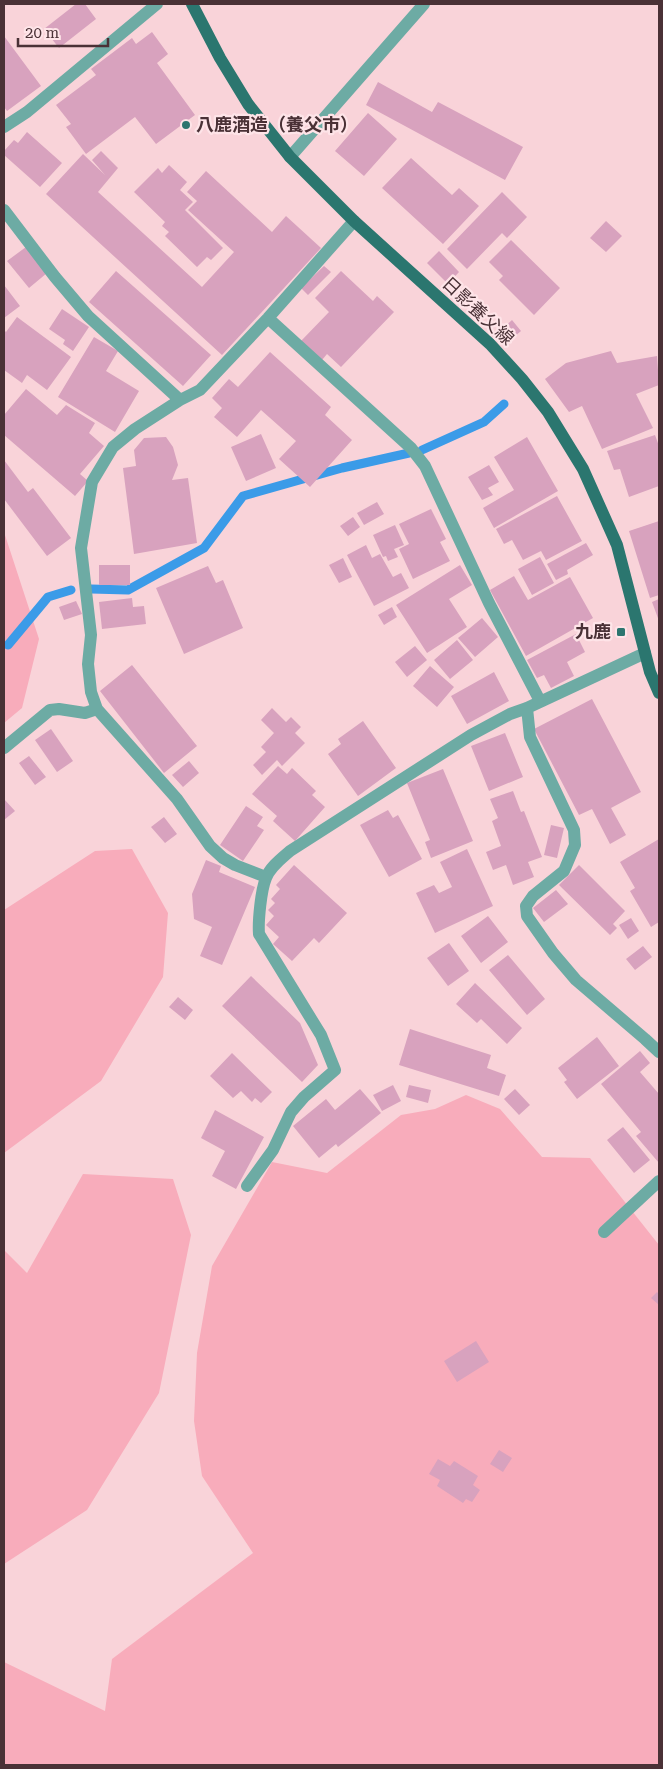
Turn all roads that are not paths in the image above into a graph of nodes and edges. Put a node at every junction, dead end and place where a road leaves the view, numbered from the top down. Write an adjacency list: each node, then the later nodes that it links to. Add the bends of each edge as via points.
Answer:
1 (158, 4): 4 (street, via 28,112)
2 (192, 4): 5 (main road, 日影養父線, via 248,104)
3 (424, 4): 5 (street)
4 (4, 127)
5 (290, 157): 7 (main road, 日影養父線)
6 (4, 210): 9 (street, via 88,316)
7 (354, 220): 8 (street); 10 (main road, 日影養父線, via 490,344 548,412 583,470 617,546)
8 (268, 318): 9 (street, via 200,390); 13 (street, via 411,448 425,466 489,603)
9 (180, 400): 15 (street, via 113,447 92,482 81,548 91,636 88,664 91,692)
10 (645, 653): 11 (main road, 日影養父線); 13 (street)
11 (654, 671): 12 (main road, 日影養父線)
12 (659, 693)
13 (540, 701): 14 (street)
14 (528, 708): 17 (street, via 470,735 290,851); 18 (street, via 530,737 574,830 575,845 564,871 533,896 526,906 527,916 576,980)
15 (97, 709): 16 (street, via 85,714 50,710); 17 (street, via 177,799 210,846 235,865)
16 (4, 748)
17 (266, 877): 19 (street, via 258,921 259,934 321,1036 335,1070 291,1112 273,1150)
18 (659, 1052)
19 (247, 1186)
20 (657, 1187): 21 (street)
21 (604, 1232)

